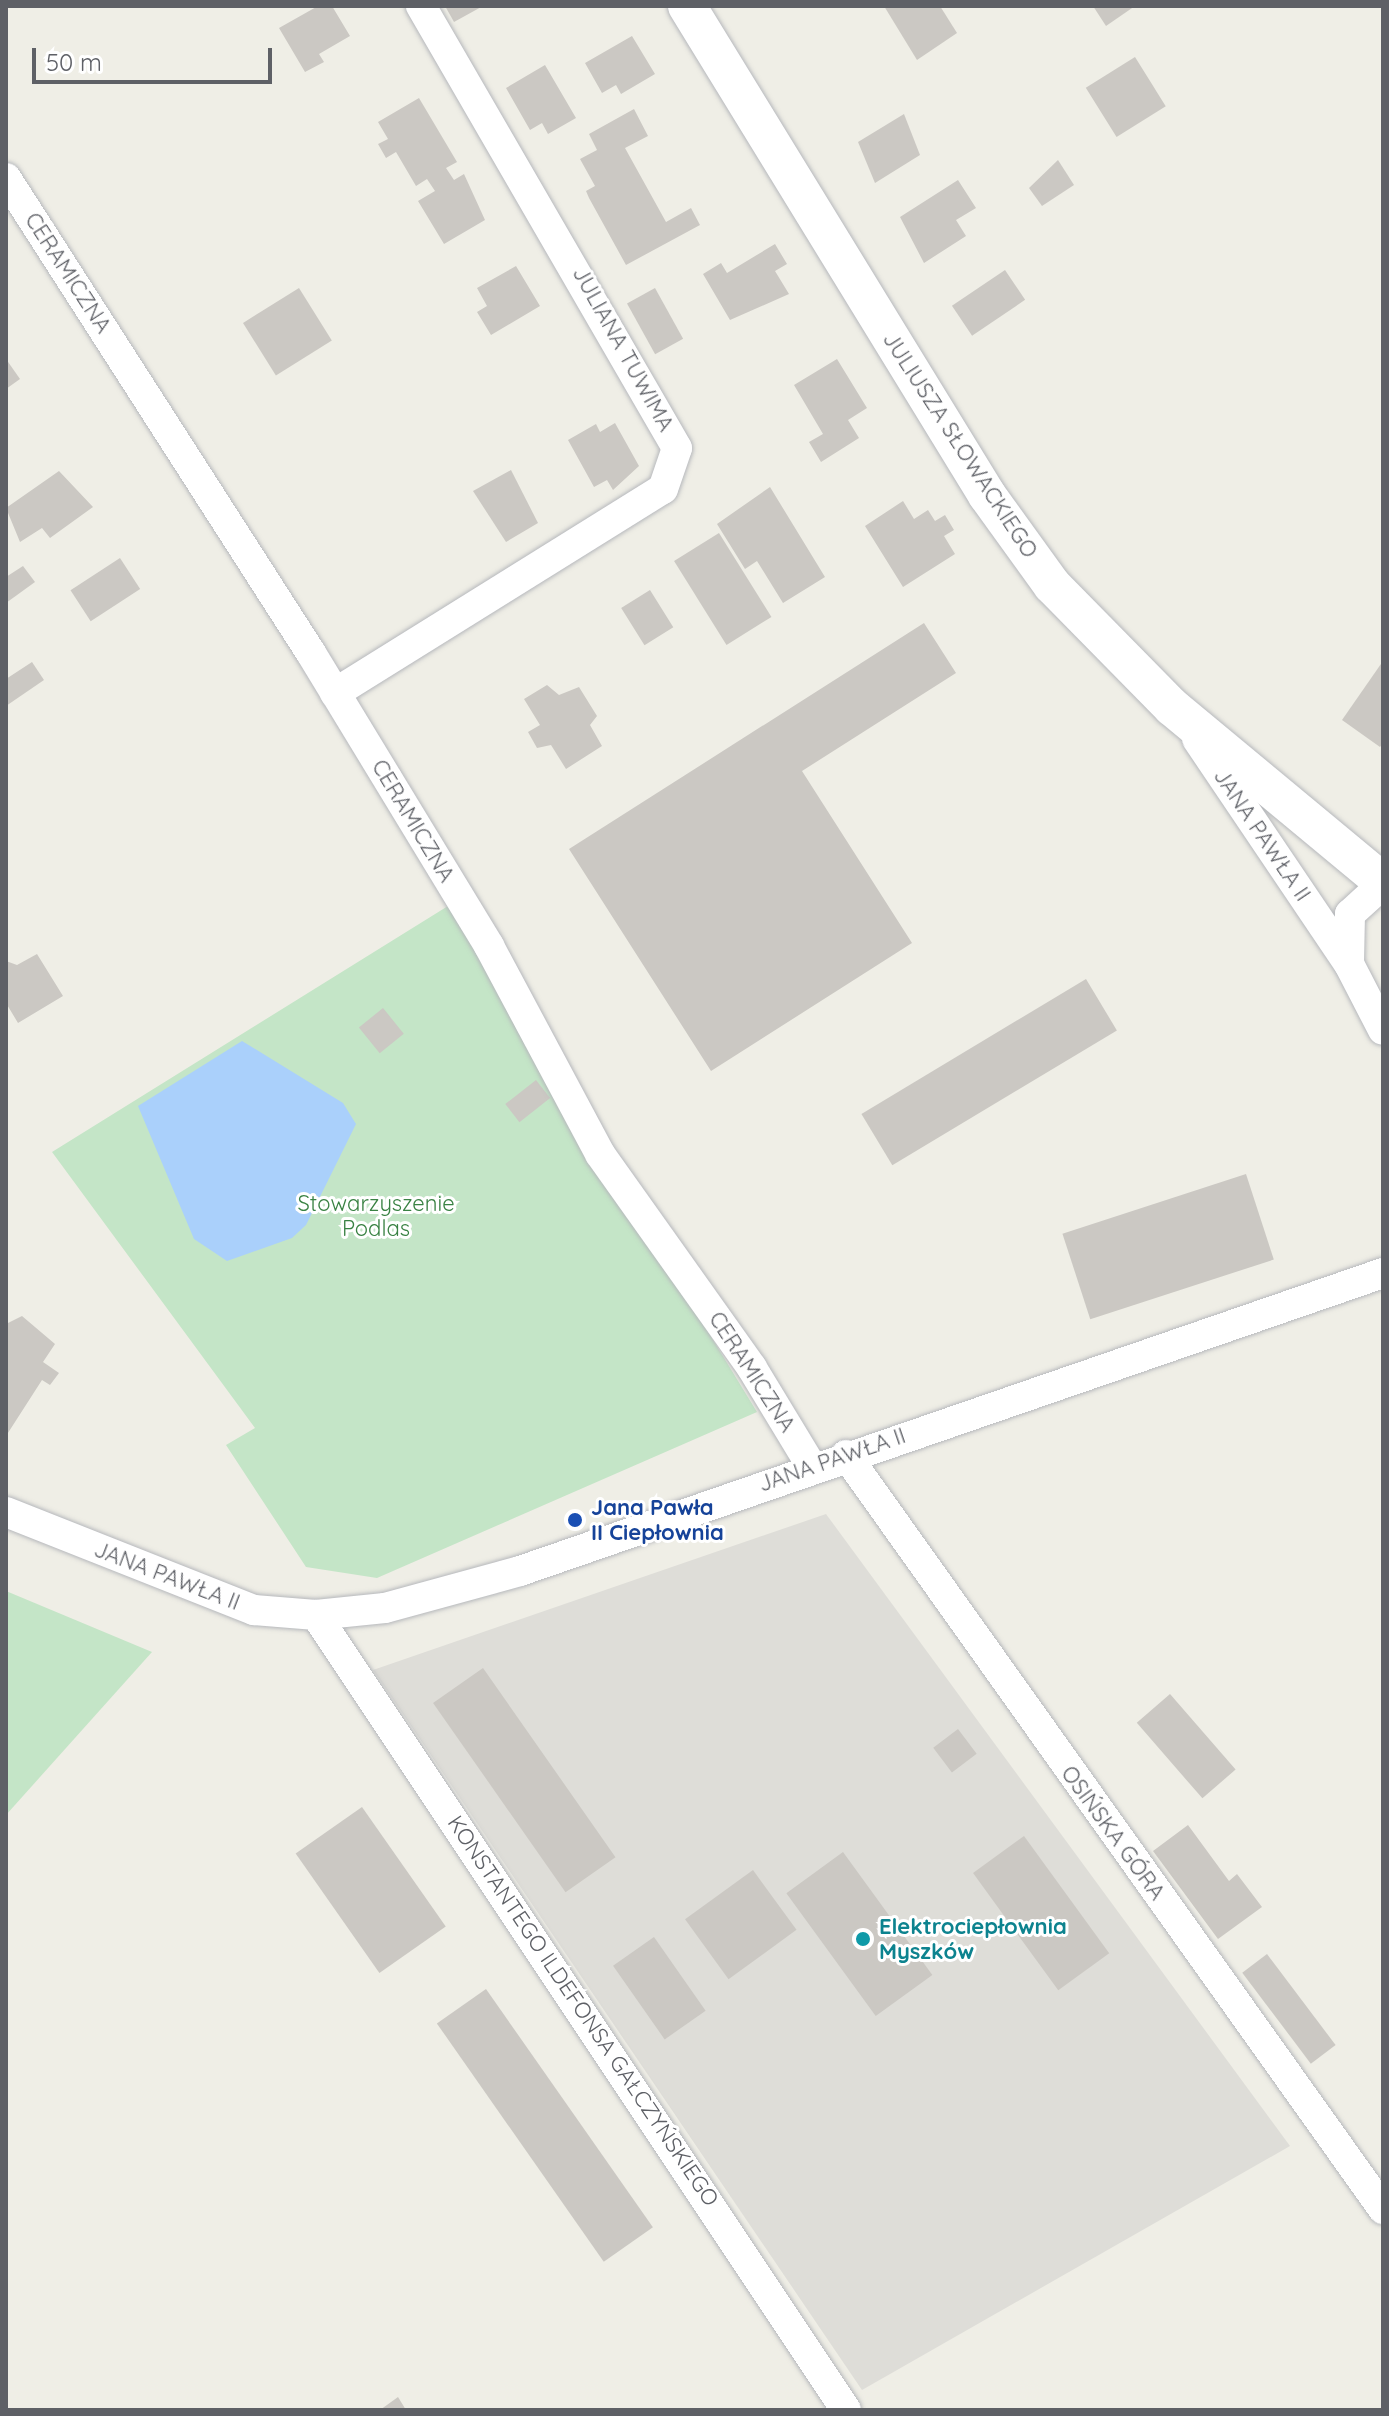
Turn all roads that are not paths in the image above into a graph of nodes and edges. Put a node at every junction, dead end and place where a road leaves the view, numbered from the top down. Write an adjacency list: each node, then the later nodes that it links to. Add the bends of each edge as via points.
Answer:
1 (421, 6): 4 (street, JULIANA TUWIMA, via 677,448 663,489)
2 (687, 6): 5 (street, JULIUSZA SŁOWACKIEGO, via 1005,521 1052,585)
3 (6, 178): 4 (street, CERAMICZNA)
4 (335, 693): 11 (street, CERAMICZNA, via 489,946 600,1154 752,1368)
5 (1172, 707): 6 (street, JULIUSZA SŁOWACKIEGO); 7 (street, JANA PAWŁA II)
6 (1383, 883): 7 (street, JANA PAWŁA II, via 1350,914)
7 (1349, 964): 8 (street, JANA PAWŁA II)
8 (1383, 1030)
9 (1383, 1273): 10 (street, JANA PAWŁA II)
10 (846, 1455): 11 (street, JANA PAWŁA II); 14 (street, OSIŃSKA GÓRA)
11 (812, 1467): 13 (street, JANA PAWŁA II, via 443,1595)
12 (6, 1512): 13 (street, JANA PAWŁA II, via 229,1603)
13 (316, 1615): 15 (street, KONSTANTEGO ILDEFONSA GAŁCZYŃSKIEGO)
14 (1383, 2209)
15 (846, 2410)

